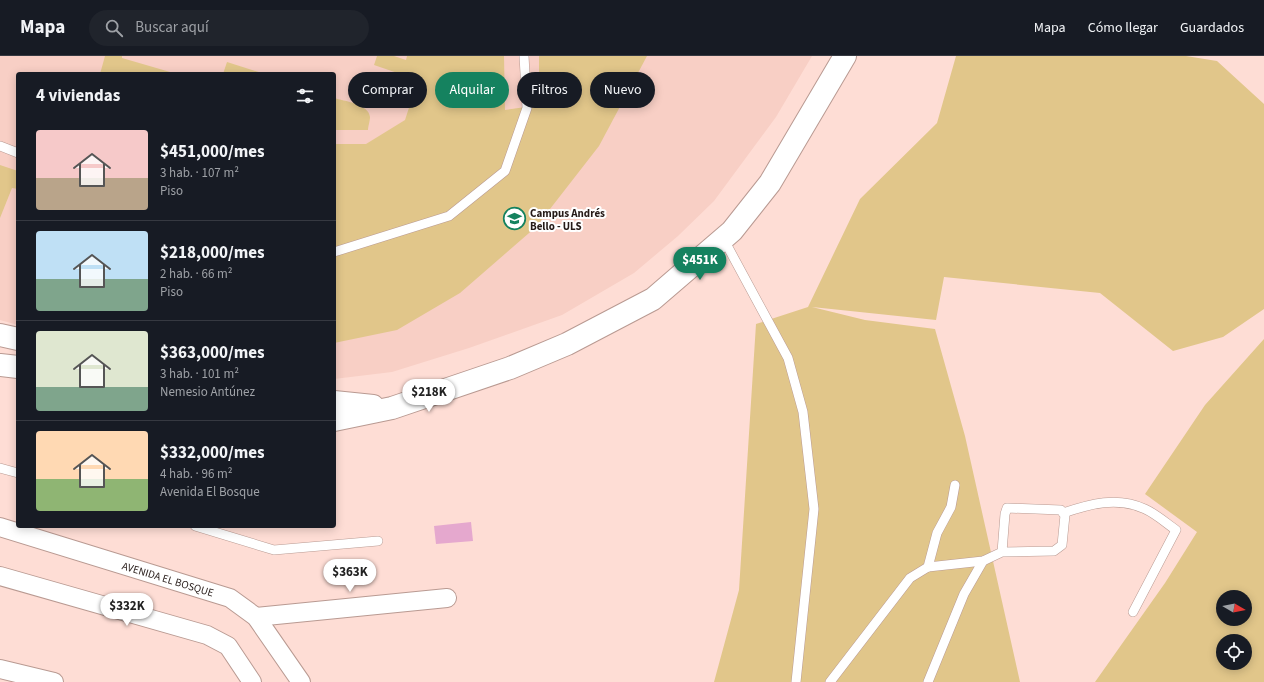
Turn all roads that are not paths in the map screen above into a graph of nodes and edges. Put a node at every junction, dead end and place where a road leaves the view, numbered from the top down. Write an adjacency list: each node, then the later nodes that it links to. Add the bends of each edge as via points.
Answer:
1 (524, 56): 6 (lane, via 527,108 505,171 449,216)
2 (845, 56): 5 (main road, via 770,183)
3 (0, 146): 4 (lane)
4 (16, 152)
5 (724, 238): 12 (main road, via 653,299 567,344 510,368); 32 (lane, via 788,358 803,412 814,509)
6 (336, 251)
7 (0, 335): 8 (main road)
8 (16, 339)
9 (0, 365): 10 (main road)
10 (16, 367)
11 (336, 402): 12 (main road)
12 (392, 408): 13 (main road)
13 (336, 420)
14 (0, 468): 15 (lane)
15 (16, 472)
16 (955, 485): 23 (lane, via 951,507 937,533)
17 (1063, 513): 21 (lane, via 1065,515 1062,545 1054,551); 21 (lane, via 1061,510 1007,508); 26 (lane, via 1092,503 1115,501 1145,509 1176,530)
18 (0, 527): 27 (street, AVENIDA EL BOSQUE, via 230,598)
19 (202, 528): 20 (lane, via 274,550)
20 (378, 541)
21 (1002, 552): 22 (lane)
22 (983, 561): 23 (lane); 34 (lane, via 964,594)
23 (928, 567): 33 (lane, via 910,578)
24 (0, 576): 30 (street, via 207,635 228,646)
25 (447, 598): 27 (street)
26 (1133, 612)
27 (256, 618): 31 (street, AVENIDA EL BOSQUE)
28 (0, 669): 29 (street)
29 (54, 682)
30 (252, 682)
31 (301, 682)
32 (796, 682)
33 (830, 682)
34 (928, 682)

